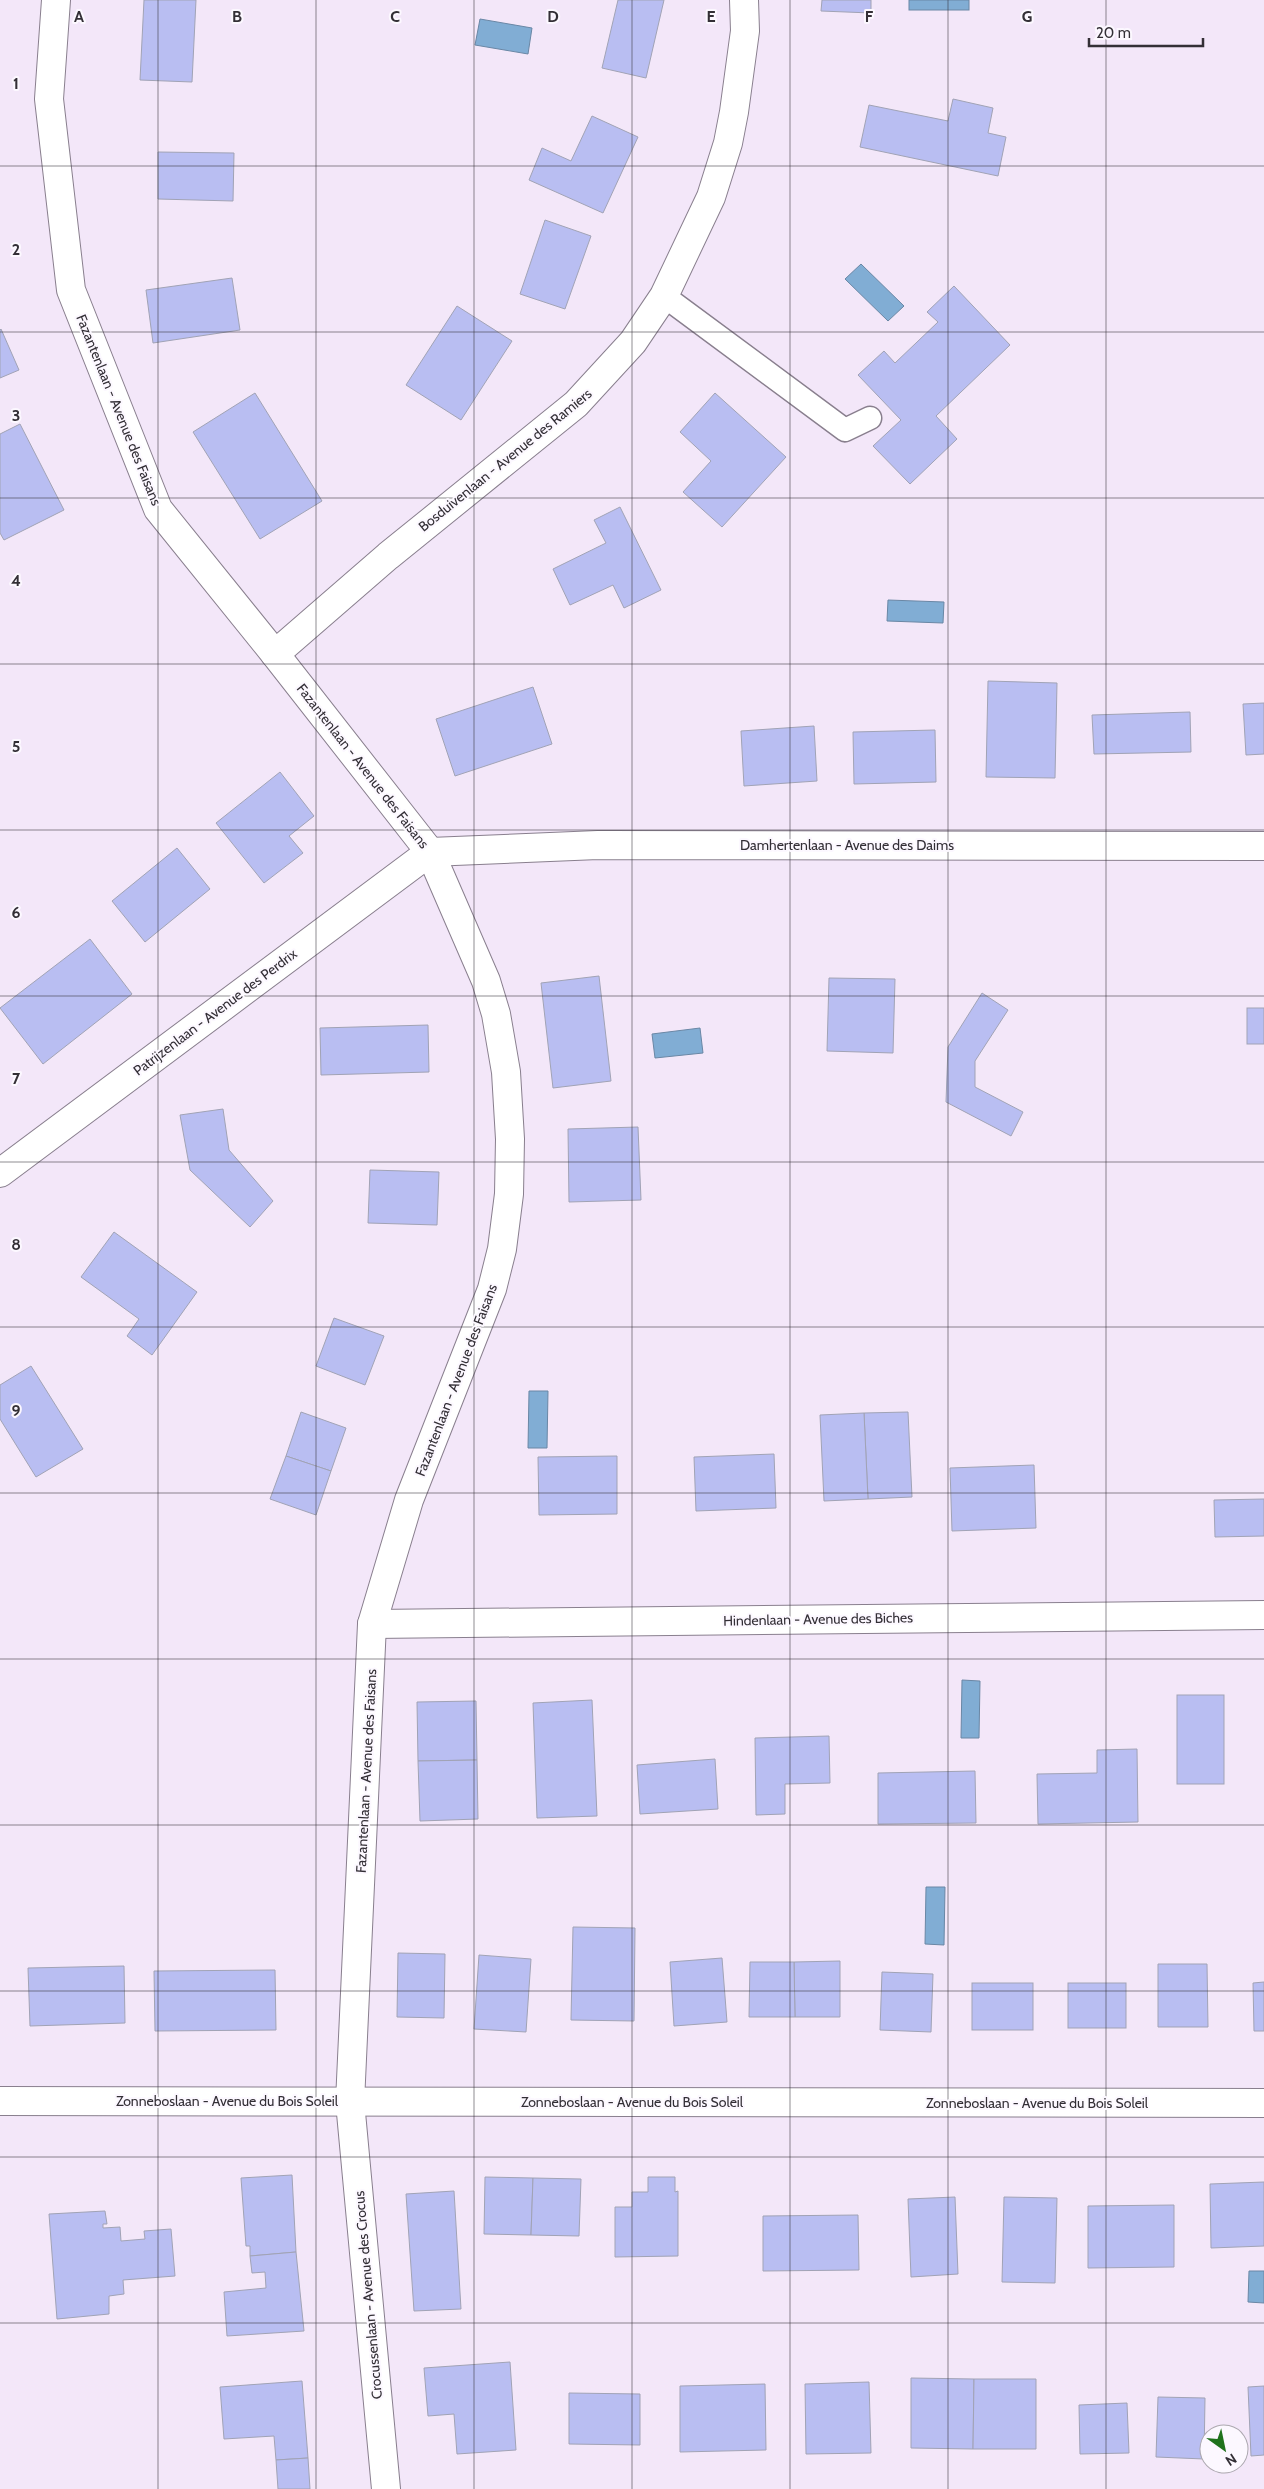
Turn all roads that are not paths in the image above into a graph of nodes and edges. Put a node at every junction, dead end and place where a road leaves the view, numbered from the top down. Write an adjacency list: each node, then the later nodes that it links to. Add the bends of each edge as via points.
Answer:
1 (56, 0): 5 (street, Fazantenlaan - Avenue des Faisans, via 50,99 71,290 158,508)
2 (744, 0): 3 (street, Bosduivenlaan - Avenue des Ramiers, via 744,40 728,143 711,197)
3 (664, 296): 4 (lane, via 845,430); 5 (street, Bosduivenlaan - Avenue des Ramiers, via 634,342 576,404 388,556)
4 (870, 418)
5 (275, 654): 7 (street, Fazantenlaan - Avenue des Faisans)
6 (1264, 846): 7 (street, Damhertenlaan - Avenue des Daims, via 598,845)
7 (430, 852): 8 (street, Patrijzenlaan - Avenue des Perdrix); 10 (street, Fazantenlaan - Avenue des Faisans, via 475,951 496,1014 506,1082 509,1194 502,1248 492,1289 409,1500)
8 (0, 1173)
9 (1264, 1614): 10 (street, Hindenlaan - Avenue des Biches)
10 (372, 1624): 12 (street, Fazantenlaan - Avenue des Faisans)
11 (0, 2101): 12 (street, Zonneboslaan - Avenue du Bois Soleil)
12 (350, 2102): 13 (street, Zonneboslaan - Avenue du Bois Soleil); 14 (street, Crocussenlaan - Avenue des Crocus)
13 (1264, 2103)
14 (386, 2489)

